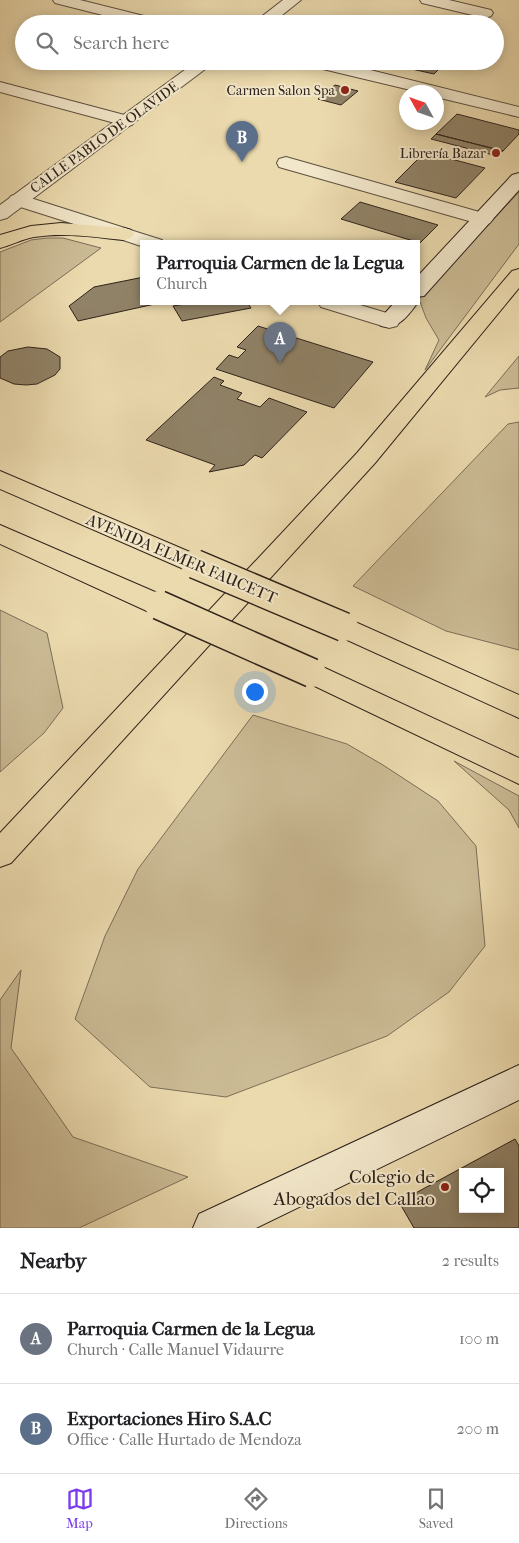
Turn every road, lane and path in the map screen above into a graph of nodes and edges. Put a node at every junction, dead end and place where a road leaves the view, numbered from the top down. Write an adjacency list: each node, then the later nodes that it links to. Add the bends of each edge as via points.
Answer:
1 (61, 0): 5 (street)
2 (293, 0): 6 (street)
3 (428, 0): 4 (street)
4 (485, 13)
5 (122, 15)
6 (272, 15)
7 (196, 70): 11 (street, CALLE PABLO DE OLAVIDE)
8 (349, 70): 10 (street)
9 (0, 87): 11 (street)
10 (519, 112)
11 (126, 121): 14 (street, CALLE PABLO DE OLAVIDE)
12 (286, 163): 16 (street)
13 (519, 179): 16 (street)
14 (18, 200): 15 (street, CALLE PABLO DE OLAVIDE); 17 (street)
15 (0, 214)
16 (482, 219): 21 (street)
17 (124, 234): 18 (street); 19 (main road, via 65,228 38,229)
18 (143, 240)
19 (0, 242)
20 (519, 275): 28 (main road, via 366,458)
21 (420, 287)
22 (338, 305): 23 (street, via 389,321)
23 (404, 305)
24 (0, 479): 26 (main road, AVENIDA ELMER FAUCETT, bridge, via 344,627)
25 (0, 534): 27 (main road, bridge, via 312,673)
26 (519, 707)
27 (519, 772)
28 (0, 854)
29 (519, 1082): 30 (street)
30 (213, 1228)

